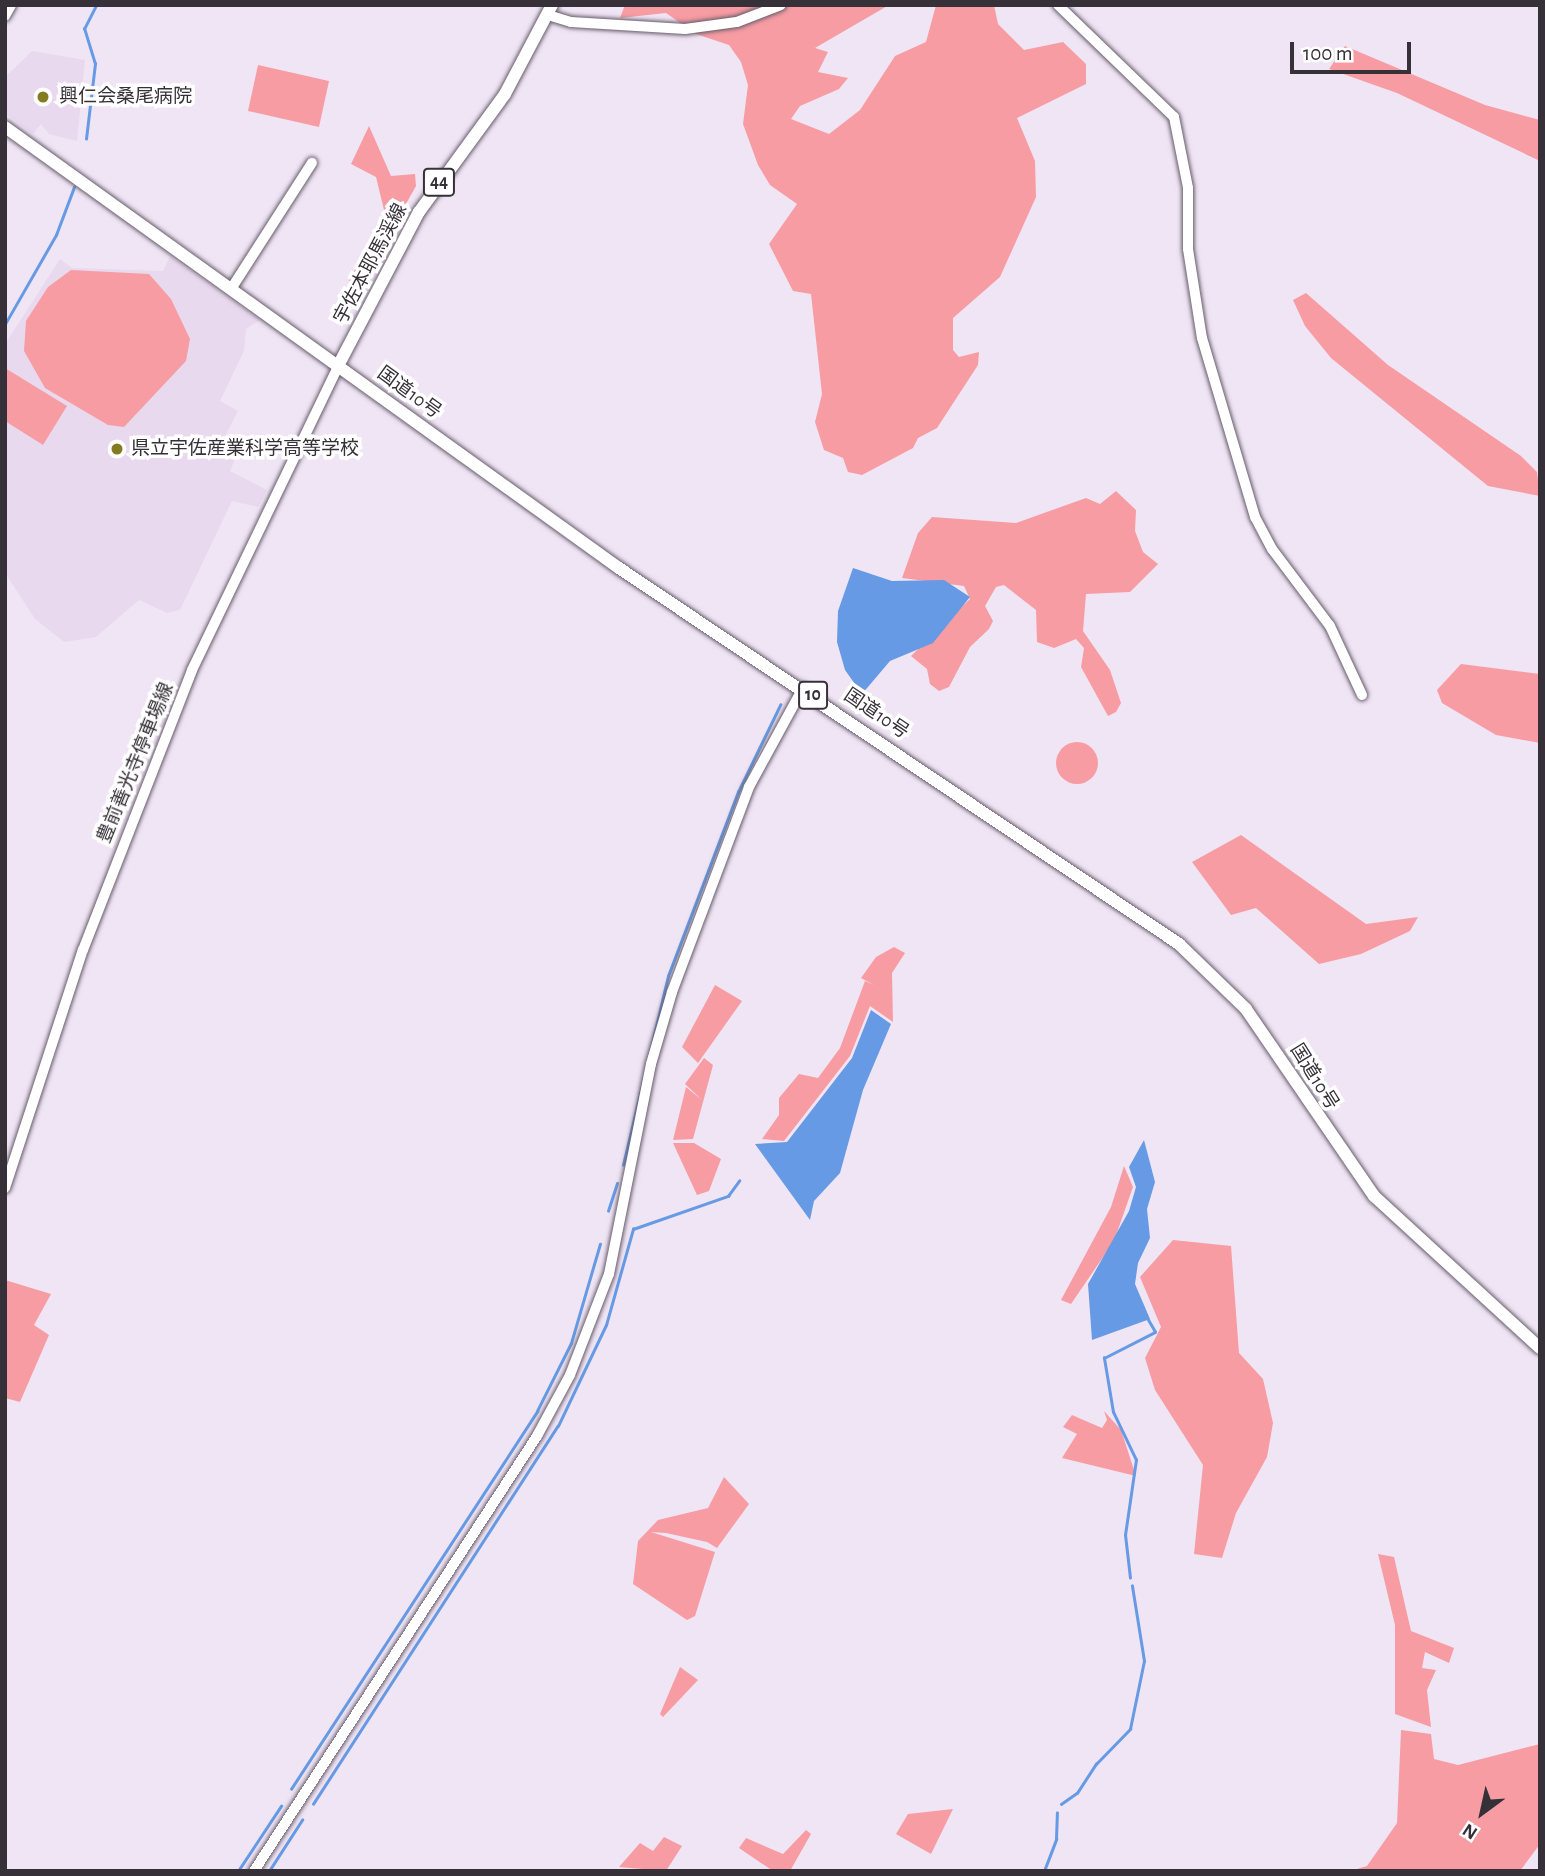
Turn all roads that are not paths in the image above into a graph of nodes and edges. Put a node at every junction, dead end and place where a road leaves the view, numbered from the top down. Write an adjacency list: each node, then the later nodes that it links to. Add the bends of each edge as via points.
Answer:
1 (11, 5): 5 (street)
2 (781, 5): 4 (street, via 737,22 685,29 570,22)
3 (1058, 5): 11 (street, via 1174,117 1188,188 1188,249 1202,338 1255,517 1330,626)
4 (550, 10): 9 (main road, 宇佐本耶馬渓線 / 44, via 505,94 419,212)
5 (5, 16)
6 (5, 127): 8 (main road, 国道10号 / 10)
7 (312, 163): 8 (street)
8 (231, 289): 9 (main road, 国道10号 / 10)
9 (338, 366): 10 (main road, 国道10号 / 10, via 620,568); 12 (main road, 豊前善光寺停車場線, via 192,670 83,950)
10 (803, 688): 13 (main road, 国道10号 / 10, via 1192,955 1256,1023 1374,1196); 14 (street, via 749,786 672,992 651,1064 609,1274 570,1375)
11 (1362, 695)
12 (5, 1188)
13 (1540, 1348)
14 (254, 1871)

